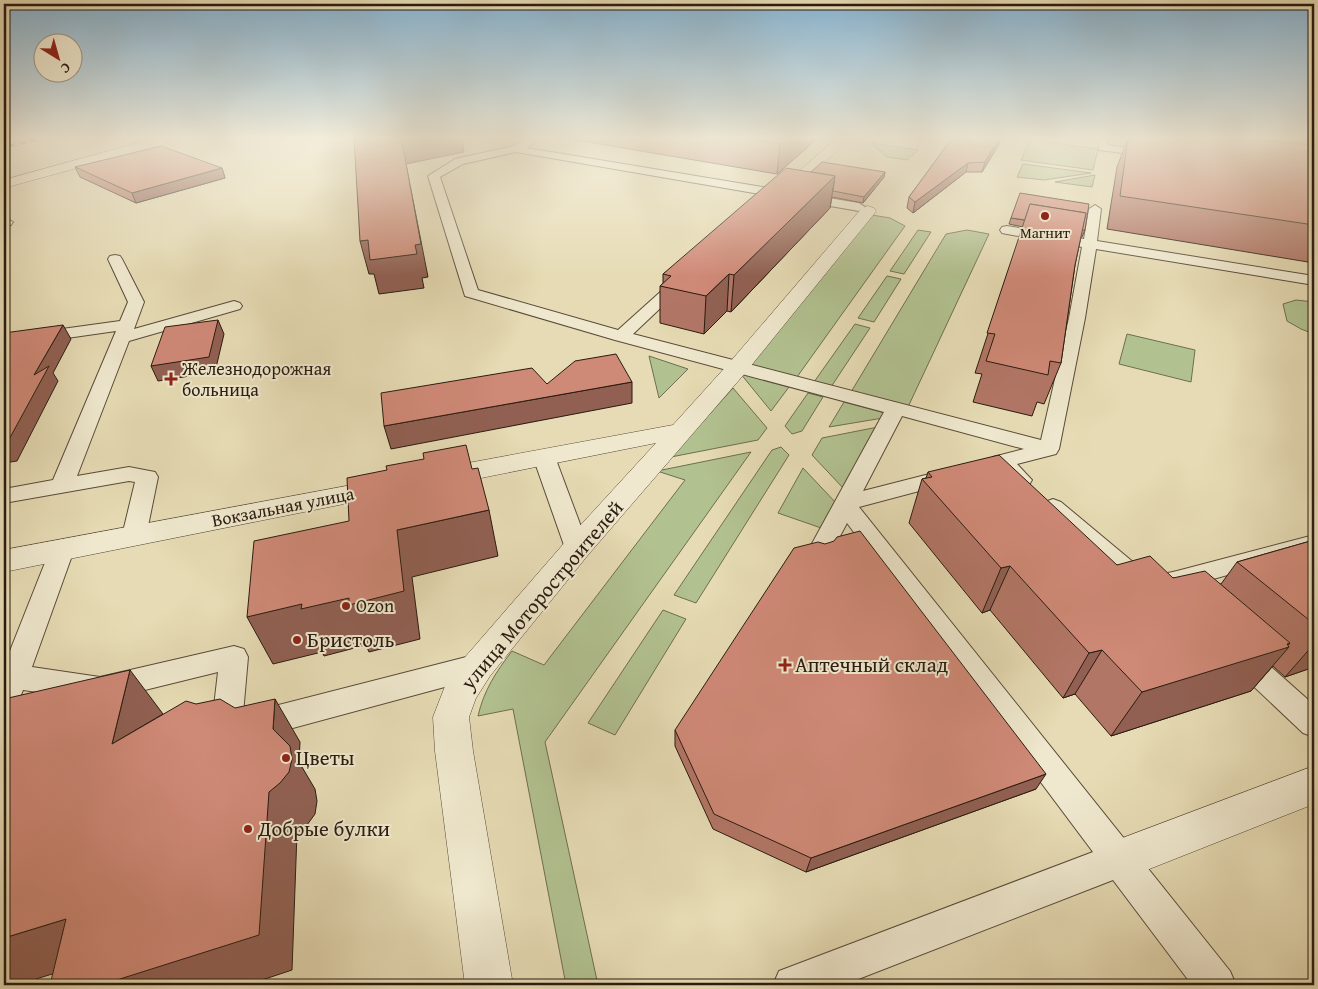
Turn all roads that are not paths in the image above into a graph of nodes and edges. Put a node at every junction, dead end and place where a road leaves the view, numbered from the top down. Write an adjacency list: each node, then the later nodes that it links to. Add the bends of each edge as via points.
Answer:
1 (436, 183): 15 (lane, via 471,293)
2 (719, 183): 4 (lane)
3 (794, 183): 4 (street)
4 (777, 193): 5 (lane); 6 (lane)
5 (760, 209)
6 (864, 209): 17 (street, улица Моторостроителей)
7 (1095, 209): 9 (lane)
8 (1007, 230): 9 (lane)
9 (1090, 244): 12 (lane); 20 (lane, via 1078,318)
10 (115, 259): 14 (lane, via 136,302)
11 (691, 272): 15 (lane)
12 (1314, 280)
13 (234, 306): 14 (lane)
14 (123, 332): 16 (lane); 23 (lane)
15 (621, 336): 17 (lane)
16 (4, 342)
17 (738, 367): 18 (lane); 19 (street, улица Моторостроителей)
18 (896, 408): 20 (lane); 25 (lane)
19 (680, 431): 21 (street, Вокзальная улица); 28 (street, улица Моторостроителей)
20 (1049, 448): 22 (lane)
21 (544, 458): 26 (street, Вокзальная улица); 28 (lane)
22 (983, 467): 25 (lane); 32 (lane, via 1146,588)
23 (62, 486): 24 (lane); 26 (lane, via 130,474 147,477)
24 (4, 496)
25 (844, 503): 29 (lane); 39 (lane)
26 (134, 536): 30 (street, Вокзальная улица)
27 (1314, 543): 32 (lane)
28 (577, 548): 35 (street, улица Моторостроителей)
29 (821, 549)
30 (62, 550): 31 (street, Вокзальная улица); 36 (lane)
31 (4, 561)
32 (1161, 584): 33 (lane)
33 (1183, 604)
34 (1220, 637): 37 (lane)
35 (478, 666): 36 (lane, via 226,732 234,657 100,689); 40 (street, улица Моторостроителей, via 460,692 450,717)
36 (9, 690)
37 (1314, 724)
38 (1314, 785): 39 (street)
39 (1119, 860): 41 (lane); 42 (lane)
40 (489, 985)
41 (793, 985)
42 (1216, 985)

